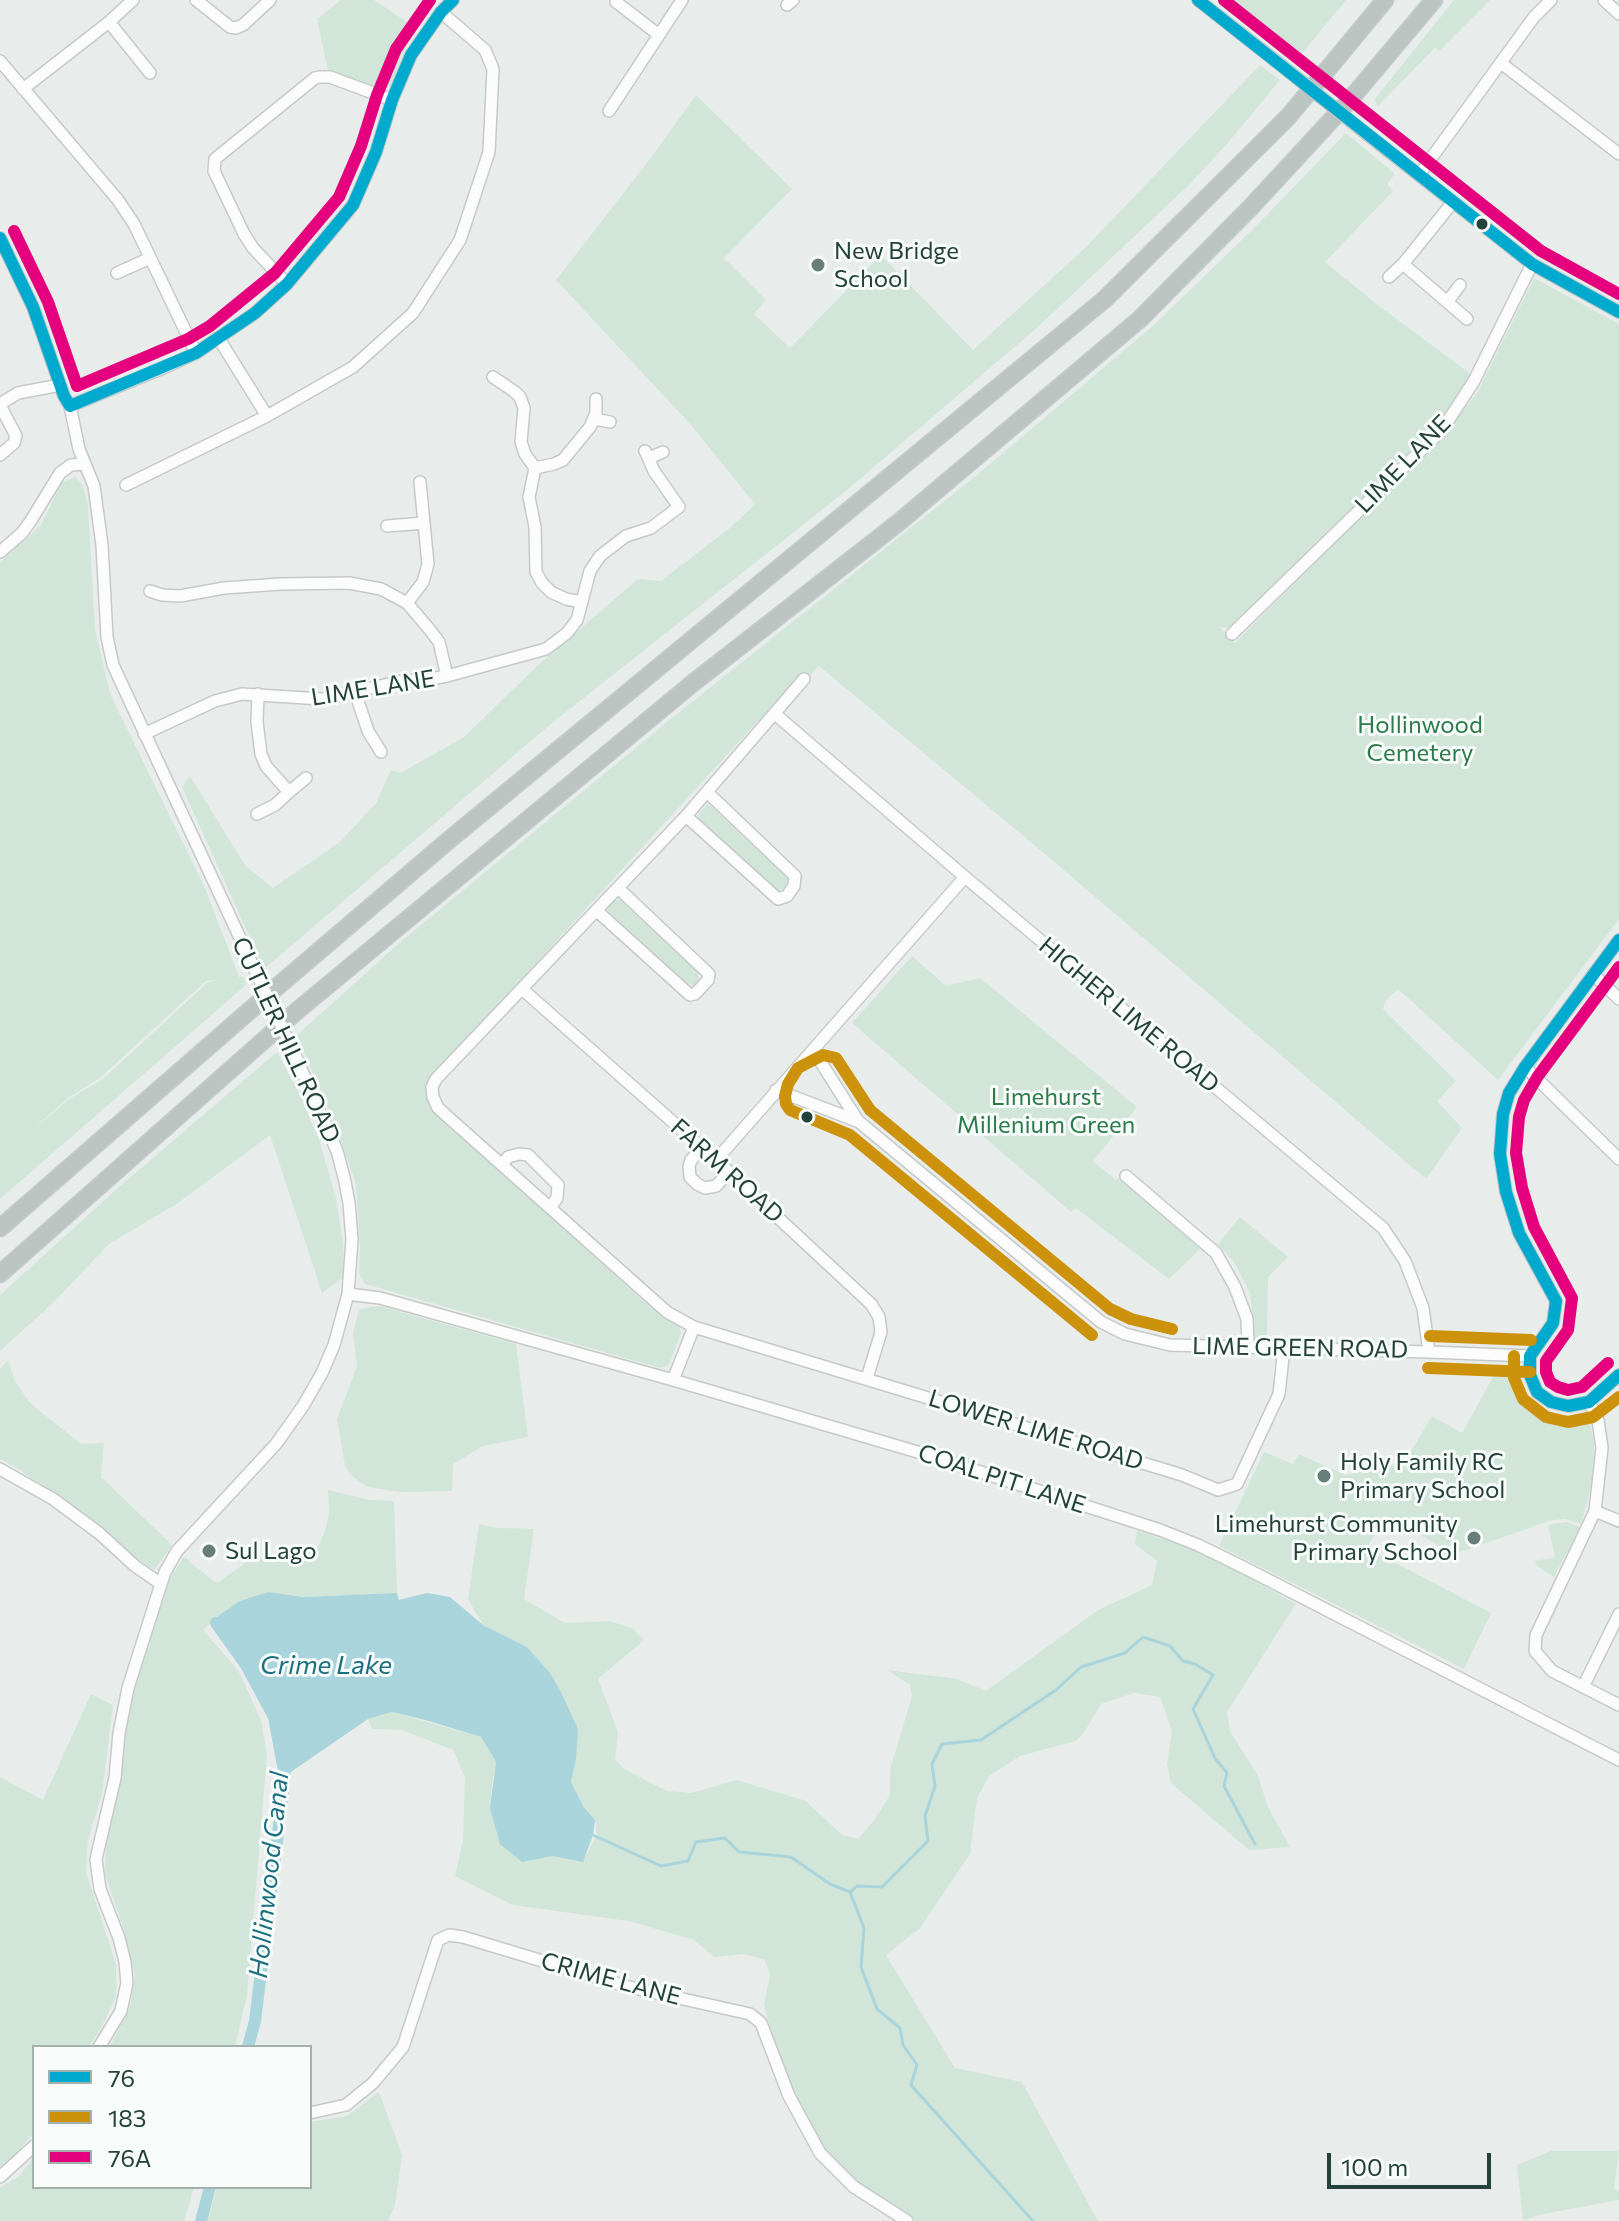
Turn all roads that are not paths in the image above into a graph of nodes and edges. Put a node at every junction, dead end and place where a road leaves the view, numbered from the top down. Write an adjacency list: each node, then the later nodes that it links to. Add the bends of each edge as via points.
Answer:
1 (133, 0): 15 (street)
2 (196, 0): 3 (street, via 236,28)
3 (270, 0)
4 (453, 0): 13 (street)
5 (682, 0): 16 (street)
6 (1198, 0): 25 (street, bridge)
7 (1385, 0): 91 (highway, via 1289,116 1105,299 437,850)
8 (1425, 0): 19 (highway)
9 (1434, 0): 19 (highway)
10 (1551, 0): 18 (street)
11 (1604, 0): 14 (street)
12 (616, 2): 16 (street)
13 (441, 12): 22 (street, via 411,55); 45 (street, via 485,50 493,69 489,152 460,240 413,313 353,367)
14 (1619, 14)
15 (109, 22): 20 (street); 21 (street)
16 (659, 35): 23 (street)
17 (0, 61): 21 (street)
18 (1501, 63): 24 (street); 25 (street)
19 (1381, 65): 92 (highway, via 1140,319 898,523 693,683 298,1010)
20 (150, 73)
21 (23, 89): 28 (street, via 118,200)
22 (392, 100): 33 (street, via 353,205); 33 (street, via 330,77 315,78 215,159 214,171 244,234)
23 (609, 111)
24 (1619, 154)
25 (1419, 175): 26 (street)
26 (1453, 202): 29 (street); 30 (street)
27 (0, 238): 41 (street, CUTLER HILL ROAD, via 33,307)
28 (150, 258): 31 (street); 39 (street)
29 (1403, 264): 32 (street); 35 (street)
30 (1532, 264): 36 (street); 60 (street, LIME LANE, via 1474,381 1442,430)
31 (117, 273)
32 (1389, 277)
33 (287, 284): 38 (street)
34 (1460, 285): 35 (street)
35 (1448, 301): 37 (street)
36 (1619, 312)
37 (1467, 319)
38 (219, 339): 39 (street); 45 (street)
39 (196, 353): 44 (street)
40 (493, 377): 51 (street, via 523,402 521,442)
41 (60, 385): 43 (street, via 18,393); 44 (street, CUTLER HILL ROAD)
42 (596, 399): 46 (street)
43 (0, 405): 49 (street, via 16,436)
44 (70, 406): 50 (street, CUTLER HILL ROAD)
45 (267, 416): 53 (street)
46 (595, 419): 47 (street); 51 (street, via 563,460)
47 (610, 422)
48 (663, 452): 58 (street, LIME LANE, via 647,455 654,471 684,503 600,556)
49 (0, 455)
50 (84, 464): 56 (street, via 60,473 30,522); 66 (street, CUTLER HILL ROAD, via 97,504 109,653)
51 (535, 468): 58 (street, via 529,497 536,572 551,592)
52 (420, 482): 54 (street)
53 (126, 485)
54 (424, 523): 55 (street); 59 (street, via 428,564 423,582)
55 (387, 526)
56 (0, 552)
57 (150, 591): 59 (street, via 180,596 224,588 349,583 381,589)
58 (582, 602): 61 (street, LIME LANE, via 574,626 546,649)
59 (407, 603): 61 (street, via 439,642)
60 (1232, 634)
61 (447, 676): 63 (street, LIME LANE)
62 (804, 679): 65 (street, LOWER LIME ROAD)
63 (355, 692): 64 (street, LIME LANE, via 308,700); 67 (street, via 378,747)
64 (258, 694): 66 (street, LIME LANE, via 215,701); 69 (street, via 261,754)
65 (775, 714): 70 (street, LOWER LIME ROAD); 73 (street, HIGHER LIME ROAD)
66 (144, 734): 93 (street, CUTLER HILL ROAD, bridge, via 337,1151 352,1239)
67 (386, 735)
68 (306, 778): 69 (street)
69 (289, 792): 71 (street)
70 (707, 792): 72 (street, LOWER LIME ROAD); 72 (street, via 795,876 787,896 778,899)
71 (257, 814)
72 (686, 816): 74 (street, LOWER LIME ROAD)
73 (965, 877): 80 (street); 97 (street, HIGHER LIME ROAD, via 1383,1228 1405,1261 1423,1308)
74 (618, 888): 75 (street, LOWER LIME ROAD); 75 (street, via 709,974 708,980 690,995)
75 (597, 911): 78 (street, LOWER LIME ROAD)
76 (1619, 940): 77 (street)
77 (1593, 974): 79 (street); 81 (street)
78 (522, 989): 84 (street, FARM ROAD); 87 (street, LOWER LIME ROAD, via 432,1087 438,1108)
79 (1619, 999)
80 (813, 1050): 82 (street); 83 (street, LIME GREEN ROAD)
81 (1525, 1067): 85 (street); 98 (street, via 1509,1093 1500,1154 1519,1233 1557,1306 1553,1323)
82 (776, 1090): 83 (street, LIME GREEN ROAD); 86 (street)
83 (858, 1121): 95 (street, LIME GREEN ROAD, via 1101,1322 1170,1345)
84 (702, 1148): 86 (street, FARM ROAD); 88 (street, via 689,1166 697,1184 716,1186)
85 (1619, 1159)
86 (716, 1160): 88 (street, FARM ROAD)
87 (502, 1165): 90 (street, LOWER LIME ROAD); 90 (street, via 508,1157 528,1155 558,1185)
88 (729, 1172): 100 (street, FARM ROAD, via 871,1304 881,1332)
89 (1126, 1176): 95 (street, via 1216,1253 1247,1319)
90 (550, 1208): 94 (street, LOWER LIME ROAD, via 667,1312)
91 (0, 1228)
92 (0, 1274)
93 (348, 1294): 101 (street, COAL PIT LANE, via 380,1298); 106 (street, CUTLER HILL ROAD, via 334,1345 303,1406 276,1444 177,1551)
94 (694, 1327): 100 (street, LOWER LIME ROAD); 101 (street)
95 (1248, 1346): 96 (street, LIME GREEN ROAD)
96 (1284, 1348): 97 (street, LIME GREEN ROAD); 100 (street, LOWER LIME ROAD, via 1279,1394 1237,1484 1218,1490)
97 (1429, 1352): 98 (street, LIME GREEN ROAD)
98 (1530, 1356): 102 (street, via 1537,1392 1568,1406)
99 (1619, 1375): 102 (street)
100 (867, 1378)
101 (673, 1380): 110 (street, COAL PIT LANE, via 931,1456 1198,1545)
102 (1589, 1402): 104 (street, via 1602,1448)
103 (0, 1469): 106 (street, via 53,1499)
104 (1595, 1511): 105 (street); 108 (street, via 1536,1635 1535,1651 1552,1671)
105 (1619, 1521)
106 (161, 1584): 111 (street, CUTLER HILL ROAD, via 128,1688 96,1859 127,1983 121,2011)
107 (1619, 1614): 108 (street)
108 (1583, 1687): 109 (street)
109 (1619, 1705)
110 (1619, 1760)
111 (100, 2045)
112 (312, 2113): 115 (street, CRIME LANE, via 346,2105 373,2083 403,2047 438,1940 463,1937 625,1986 750,2014 761,2023 789,2096 820,2153 854,2187)
113 (32, 2148): 114 (street)
114 (0, 2177)
115 (907, 2221)

